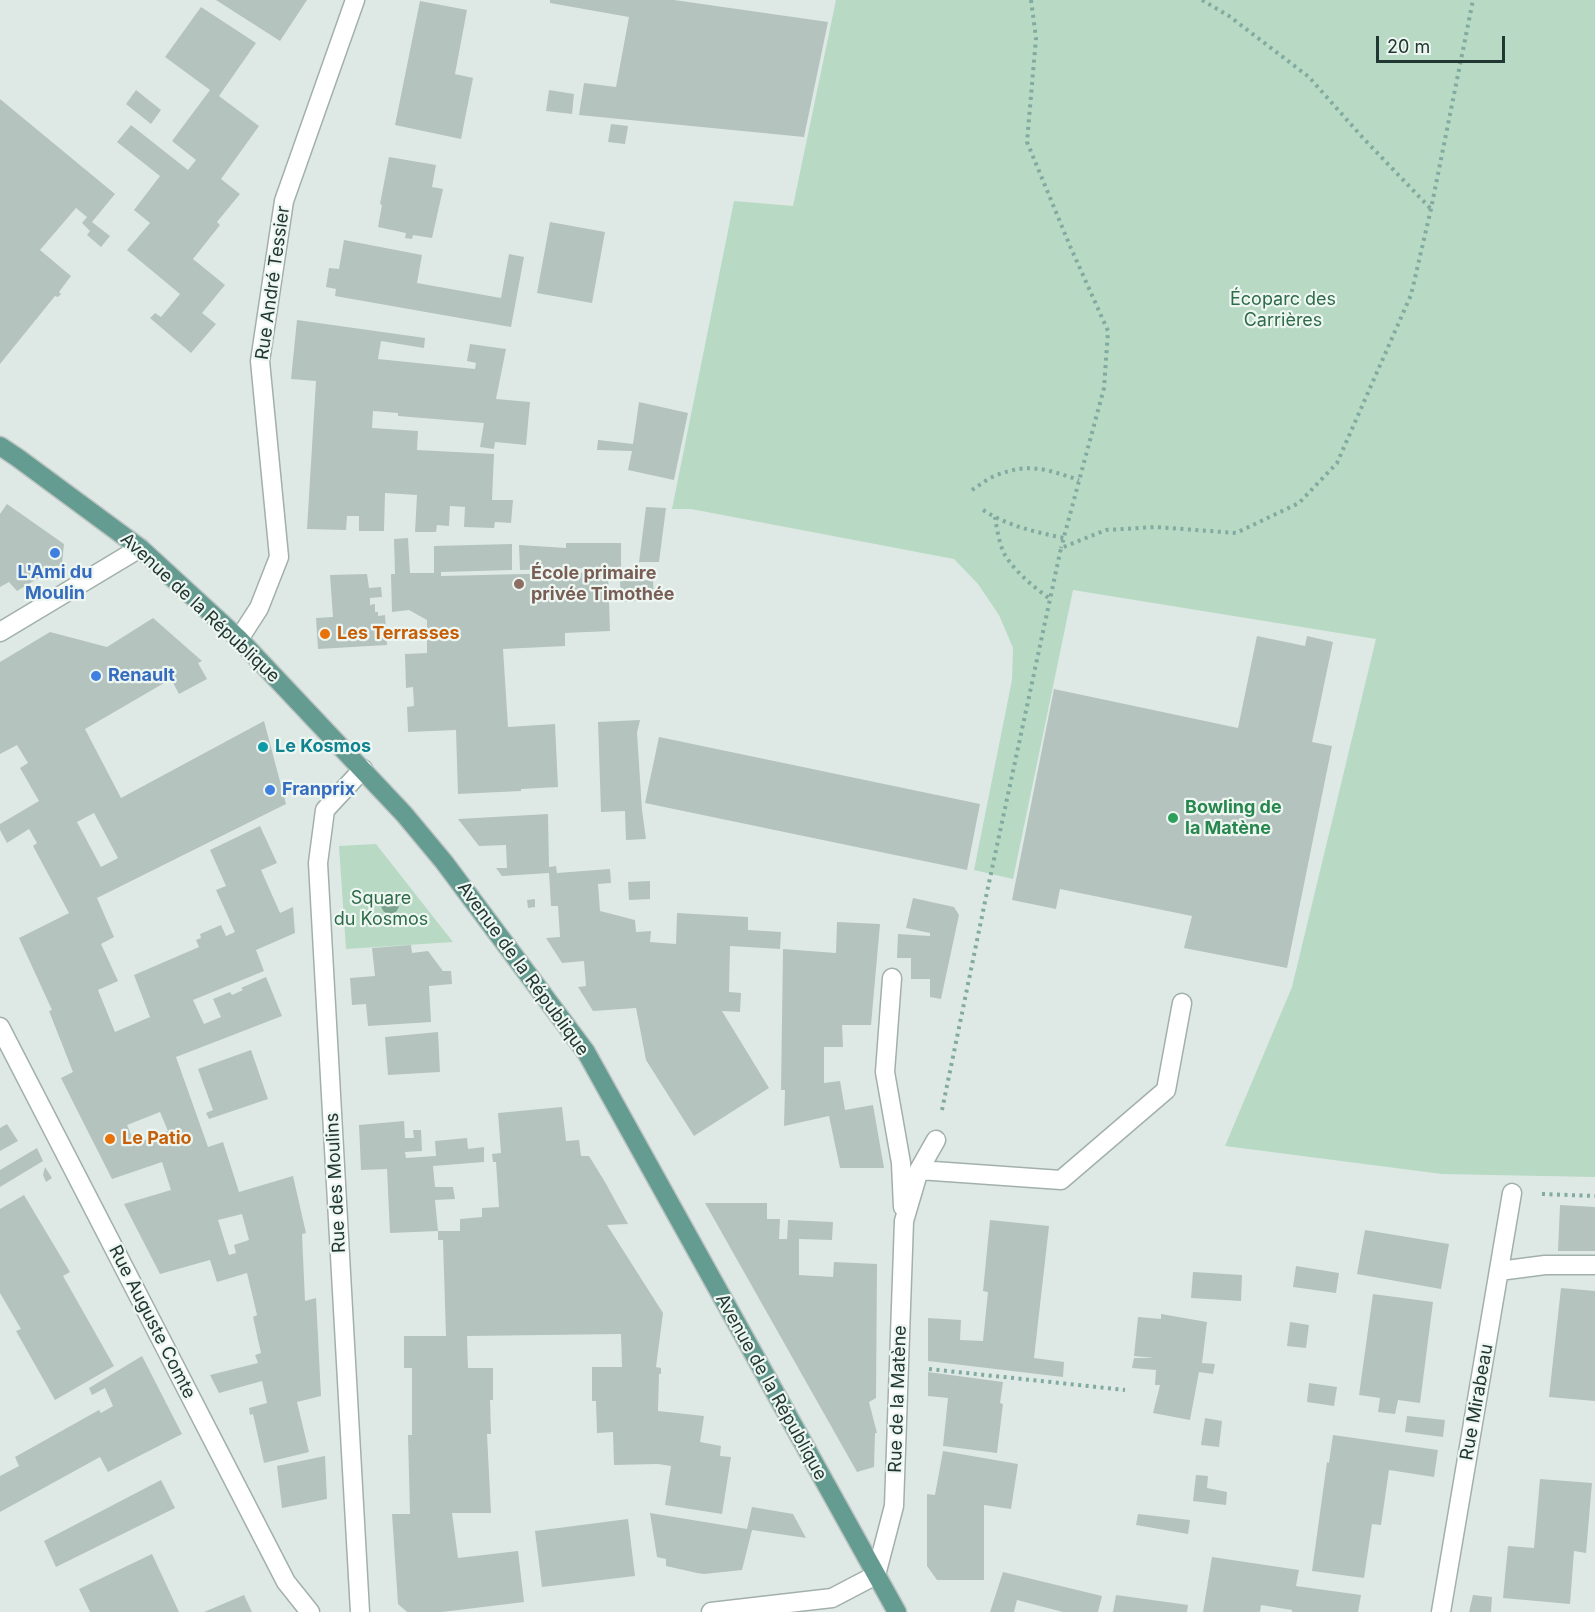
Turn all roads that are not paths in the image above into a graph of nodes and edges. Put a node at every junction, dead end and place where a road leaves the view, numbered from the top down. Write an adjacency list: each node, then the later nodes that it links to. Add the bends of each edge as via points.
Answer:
1 (355, 0): 5 (street, Rue André Tessier, via 284,201 260,361 279,557 259,608)
2 (0, 446): 3 (main road, Avenue de la République)
3 (140, 548): 4 (street); 5 (main road, Avenue de la République)
4 (0, 632)
5 (239, 639): 6 (main road, Avenue de la République)
6 (363, 769): 16 (main road, Avenue de la République, via 444,862 586,1052); 18 (street, Rue des Moulins, via 325,810 318,863)
7 (892, 978): 13 (street, Rue de la Matène, via 885,1072 901,1163)
8 (1182, 1003): 11 (street, via 1166,1090 1061,1180)
9 (0, 1027): 17 (street, Rue Auguste Comte, via 286,1582)
10 (936, 1140): 11 (street, Rue de la Matène)
11 (919, 1170): 13 (street, Rue de la Matène)
12 (1512, 1193): 15 (street, Rue Mirabeau)
13 (904, 1221): 16 (street, Rue de la Matène, via 894,1506)
14 (1595, 1265): 15 (street, via 1545,1265)
15 (1499, 1271): 21 (street, Rue Mirabeau)
16 (876, 1575): 19 (street, via 832,1598); 20 (main road, Avenue de la République)
17 (310, 1612)
18 (360, 1612)
19 (711, 1612)
20 (897, 1612)
21 (1441, 1612)

